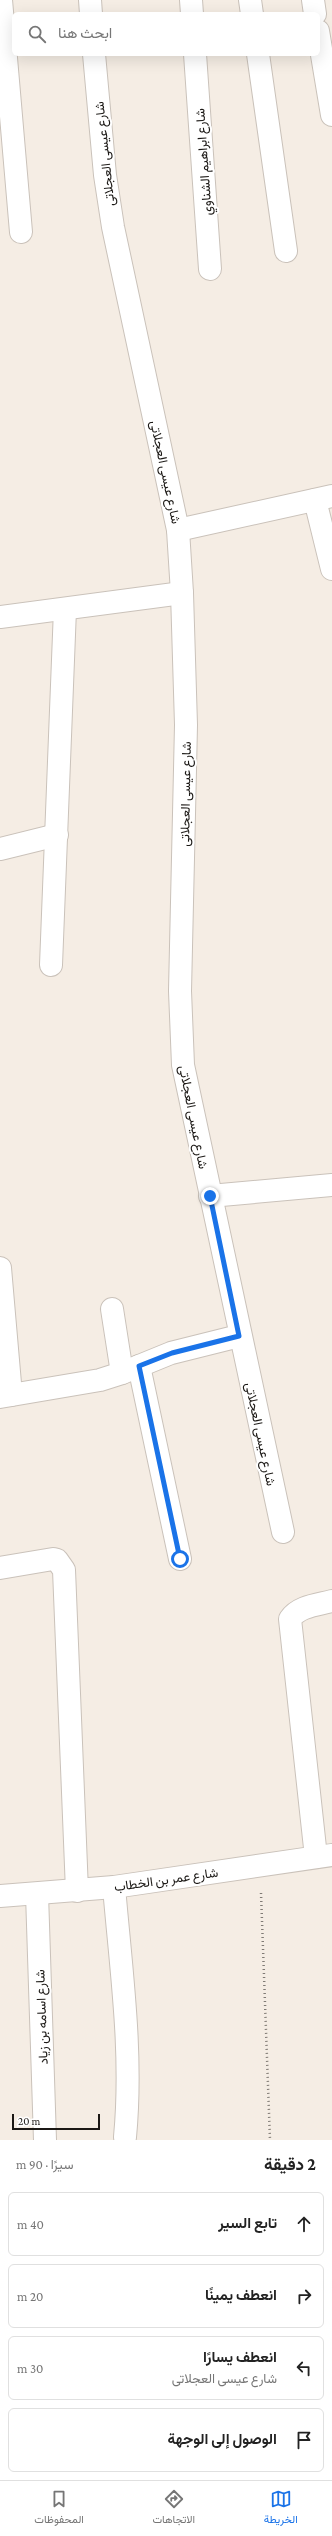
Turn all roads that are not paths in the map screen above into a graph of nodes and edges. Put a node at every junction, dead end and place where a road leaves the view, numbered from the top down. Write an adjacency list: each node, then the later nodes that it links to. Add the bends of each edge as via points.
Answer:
1 (1, 0): 15 (street)
2 (90, 0): 6 (street)
3 (191, 0): 7 (street)
4 (250, 0): 8 (street)
5 (313, 0): 9 (street)
6 (91, 12)
7 (192, 12)
8 (252, 12)
9 (315, 12)
10 (320, 43): 14 (street)
11 (94, 56): 19 (street, شارع عيسى العجلاتى, via 105,174 113,227)
12 (195, 56): 17 (street, شارع ابراهيم الشناوي)
13 (258, 56): 16 (street)
14 (332, 115)
15 (21, 232)
16 (286, 251)
17 (210, 270)
18 (324, 498): 19 (street); 20 (street)
19 (178, 530): 21 (street, شارع عيسى العجلاتى)
20 (332, 569)
21 (182, 593): 22 (street); 28 (street, شارع عيسى العجلاتى, via 186,726 180,991 183,1065)
22 (65, 609): 23 (street); 24 (street)
23 (0, 618)
24 (57, 835): 25 (street); 26 (street)
25 (0, 848)
26 (51, 965)
27 (332, 1185): 28 (street)
28 (210, 1196): 31 (street, شارع عيسى العجلاتى)
29 (0, 1268): 33 (street)
30 (112, 1309): 32 (street)
31 (239, 1336): 32 (street, via 172,1353); 34 (street, شارع عيسى العجلاتى)
32 (131, 1370): 33 (street, via 100,1380); 35 (street)
33 (6, 1396)
34 (283, 1532)
35 (180, 1559)
36 (0, 1568): 40 (street, via 53,1559 57,1560 64,1570)
37 (332, 1601): 38 (street, via 295,1612 290,1619)
38 (324, 1856): 39 (street, شارع عمر بن الخطاب)
39 (114, 1887): 40 (street, شارع عمر بن الخطاب); 43 (street, via 128,2054 129,2084)
40 (77, 1892): 41 (street, شارع عمر بن الخطاب)
41 (37, 1894): 42 (street, شارع عمر بن الخطاب); 44 (street, شارع اسامه بن زياد)
42 (0, 1896)
43 (125, 2137)
44 (44, 2140)

